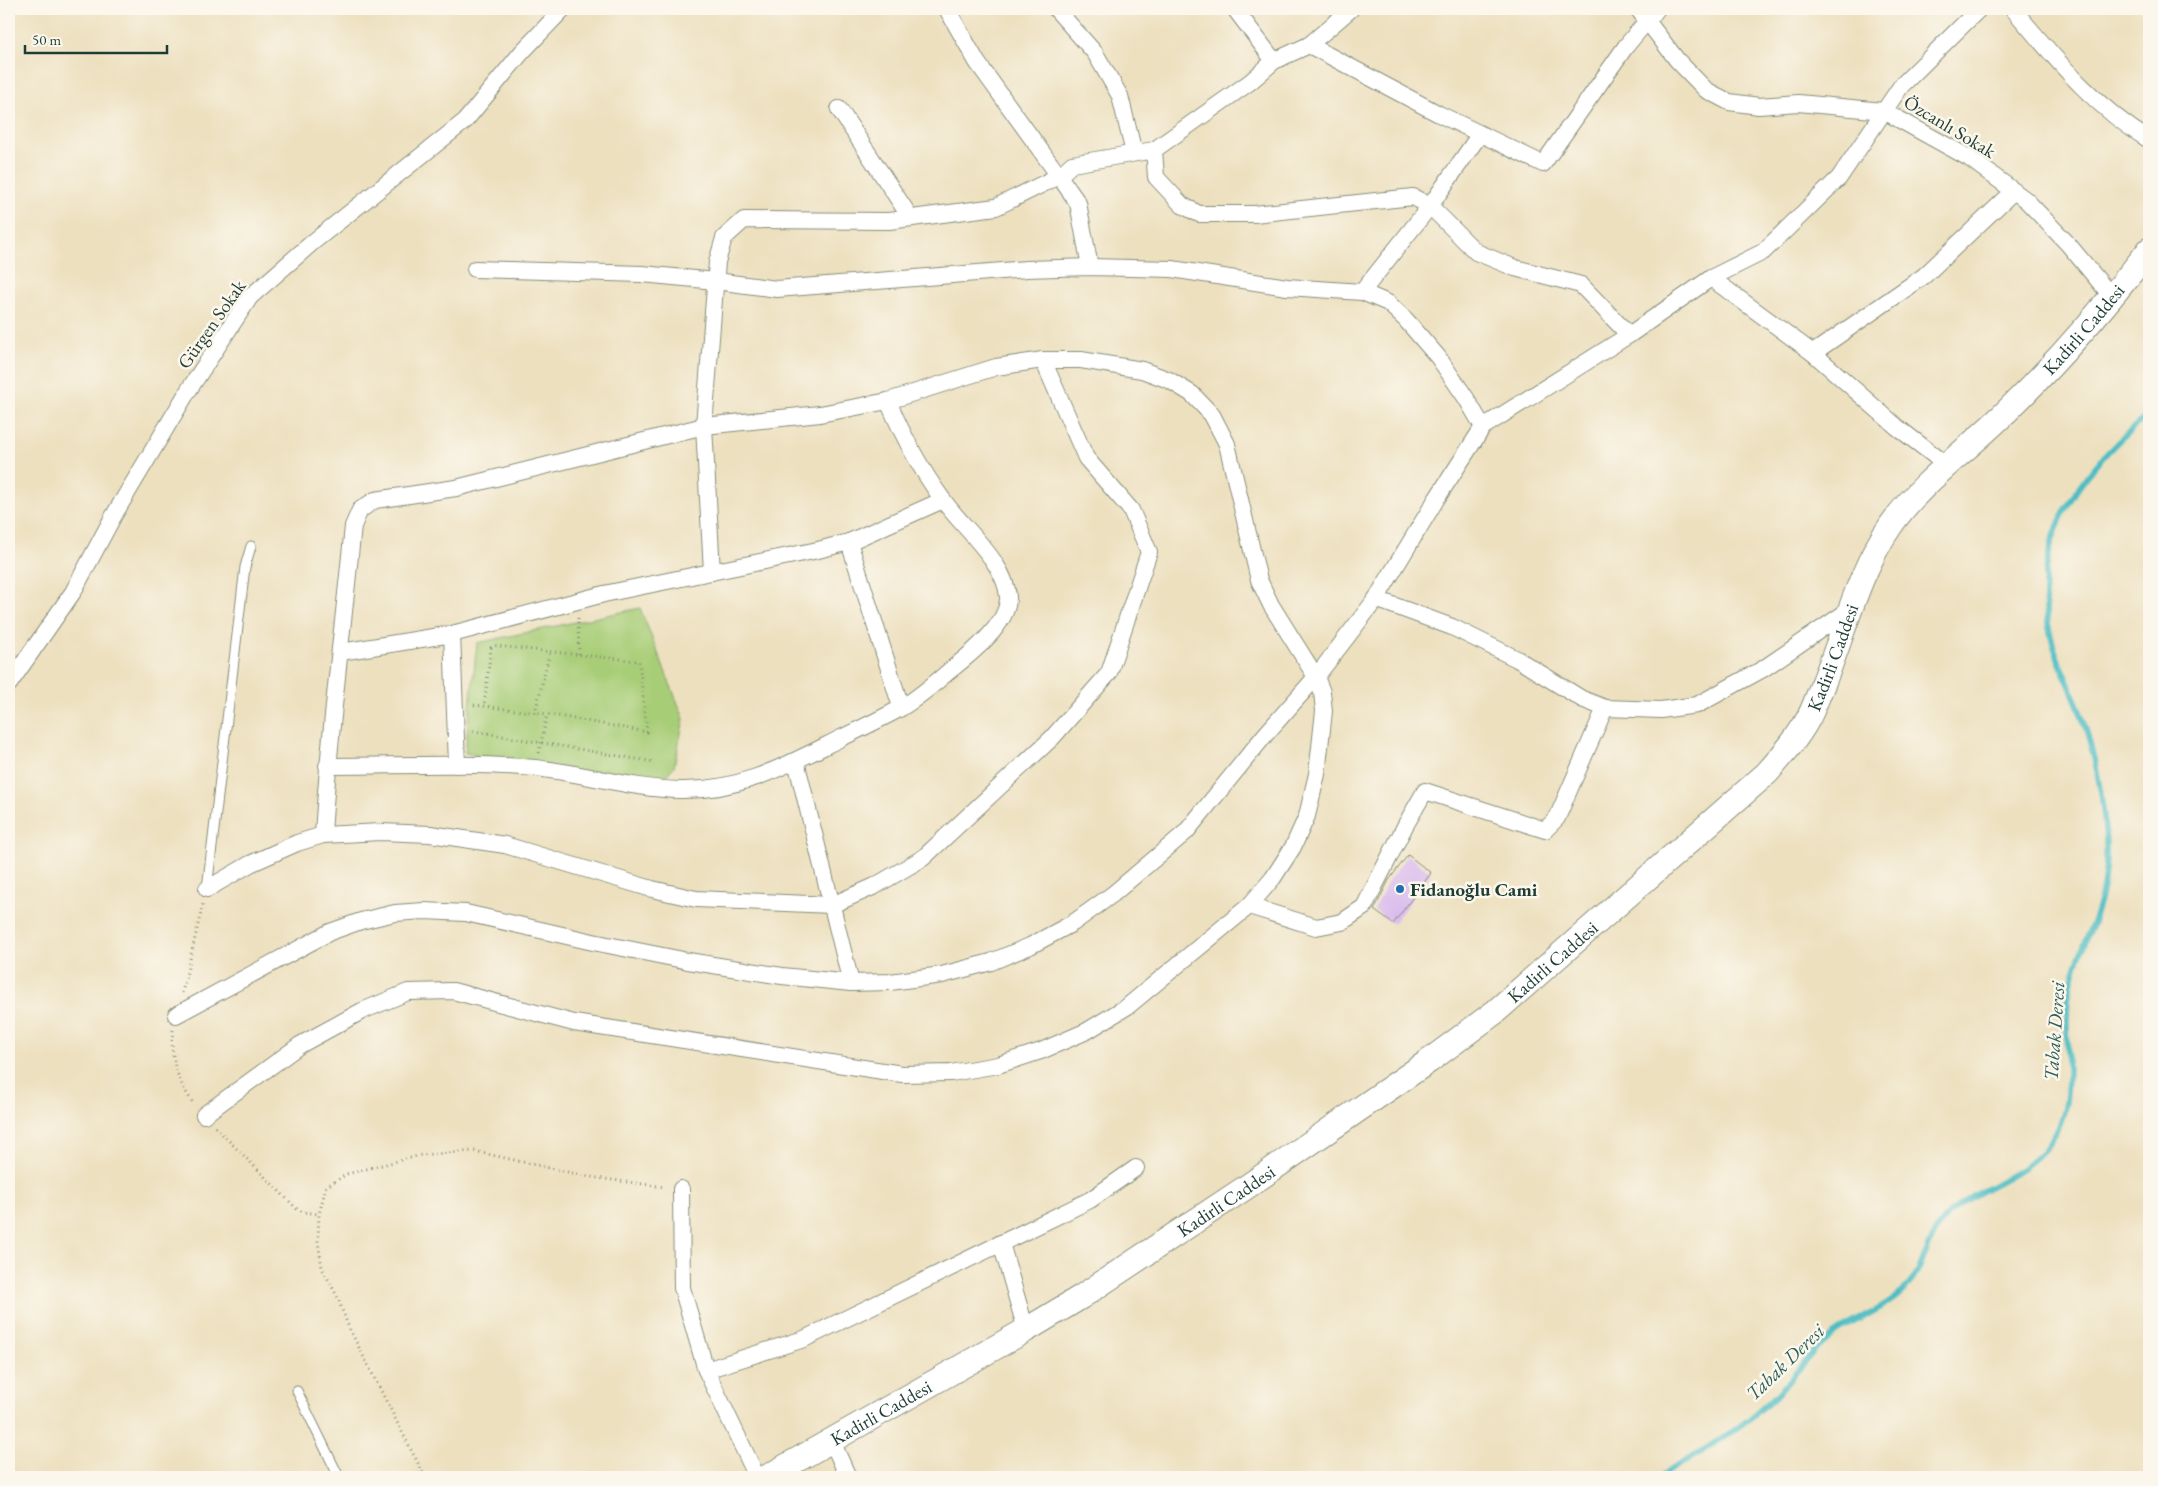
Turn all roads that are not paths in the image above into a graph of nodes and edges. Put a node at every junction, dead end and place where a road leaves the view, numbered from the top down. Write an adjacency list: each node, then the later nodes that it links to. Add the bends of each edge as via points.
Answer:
1 (563, 9): 45 (street, Gürgen Sokak, via 465,120 250,297 173,416 73,592)
2 (947, 9): 18 (street, via 977,62)
3 (1235, 9): 11 (street)
4 (1351, 9): 10 (street)
5 (1657, 9): 9 (street)
6 (1979, 9): 13 (street, via 1901,86)
7 (2013, 9): 15 (street, via 2089,96)
8 (1064, 11): 17 (street, via 1095,53 1120,96)
9 (1642, 15): 13 (street, Özcanlı Sokak, via 1677,60 1706,90 1729,102 1759,106 1798,103); 14 (street, via 1626,46 1543,164)
10 (1309, 45): 11 (street); 14 (street)
11 (1274, 61): 16 (street, via 1250,82)
12 (839, 109): 21 (street)
13 (1884, 111): 19 (street, Özcanlı Sokak, via 1970,158); 25 (street, via 1839,178 1763,252)
14 (1480, 134): 20 (street)
15 (2149, 140)
16 (1154, 150): 17 (street); 20 (street, via 1156,177 1182,204 1200,214 1254,214 1413,197)
17 (1134, 154): 18 (street, via 1072,164)
18 (1059, 176): 21 (street, via 996,207); 23 (street, via 1078,203)
19 (2014, 191): 28 (street, Özcanlı Sokak, via 2068,244); 30 (street, via 1924,276)
20 (1430, 206): 27 (street); 29 (street, via 1476,252 1515,268 1581,285)
21 (910, 217): 26 (street, via 889,221 744,220 724,238)
22 (2149, 250): 28 (main road, Kadirli Caddesi)
23 (1090, 267): 26 (street, via 777,289); 27 (street, via 1172,269 1287,287)
24 (475, 269): 26 (street, via 642,274)
25 (1711, 278): 29 (street); 30 (street)
26 (716, 281): 33 (street)
27 (1362, 292): 34 (street, via 1388,303 1406,320 1438,357)
28 (2112, 297): 35 (main road, Kadirli Caddesi, via 2042,376)
29 (1629, 335): 34 (street)
30 (1813, 353): 35 (street, via 1897,427)
31 (1043, 360): 32 (street, via 996,367); 44 (street, via 1081,360 1142,370 1169,380 1192,394 1212,416 1227,444 1259,580); 53 (street, via 1086,458 1131,510 1149,552 1108,673 1052,738 923,858 875,886)
32 (888, 402): 33 (street, via 820,414); 36 (street, via 904,440)
33 (704, 426): 39 (street); 43 (street, via 456,488 375,500 360,510 352,526)
34 (1483, 427): 40 (street)
35 (1948, 466): 41 (main road, Kadirli Caddesi, via 1906,504 1890,527 1875,552)
36 (943, 500): 37 (street); 46 (street, via 997,566 1006,584 1008,601 1004,617 992,632 930,688)
37 (849, 542): 39 (street); 46 (street)
38 (252, 546): 52 (lane, via 245,567)
39 (712, 572): 42 (street, via 578,601)
40 (1376, 599): 44 (street); 47 (street, via 1452,626 1517,658 1582,699)
41 (1852, 608): 47 (street, via 1763,668 1698,705 1661,710); 61 (main road, Kadirli Caddesi, via 1809,718 1767,773 1495,1012 1248,1186)
42 (452, 634): 43 (street); 49 (street)
43 (341, 652): 50 (street)
44 (1316, 677): 54 (street, via 1324,711 1317,774 1306,816 1293,847 1274,878); 55 (street, via 1186,832 1134,878 1073,923 1030,946 983,964 942,975)
45 (9, 684)
46 (902, 708): 48 (street)
47 (1605, 708): 54 (street, via 1557,818 1545,830 1426,791 1364,907 1342,922 1316,927)
48 (796, 761): 49 (street, via 749,781 684,790 536,768); 53 (street)
49 (457, 765): 50 (street)
50 (327, 766): 51 (street)
51 (323, 835): 52 (street, via 272,853); 53 (street, via 430,834 505,845 696,899)
52 (207, 889)
53 (832, 905): 55 (street)
54 (1249, 906): 57 (street, via 1128,1006 1087,1031 998,1065 951,1073 902,1074 574,1023 453,991 408,992 362,1011 300,1045)
55 (850, 983): 56 (street, via 697,962 466,913 424,911 395,913 330,932)
56 (176, 1015)
57 (204, 1115)
58 (1136, 1168): 60 (street, via 1090,1200)
59 (681, 1189): 62 (street, via 682,1288)
60 (1001, 1244): 61 (street); 62 (street, via 804,1338)
61 (1026, 1330): 64 (main road, Kadirli Caddesi)
62 (706, 1370): 66 (street)
63 (297, 1391): 65 (lane)
64 (832, 1441): 67 (main road, Kadirli Caddesi); 68 (street)
65 (338, 1477)
66 (757, 1477)
67 (767, 1477)
68 (848, 1477)

